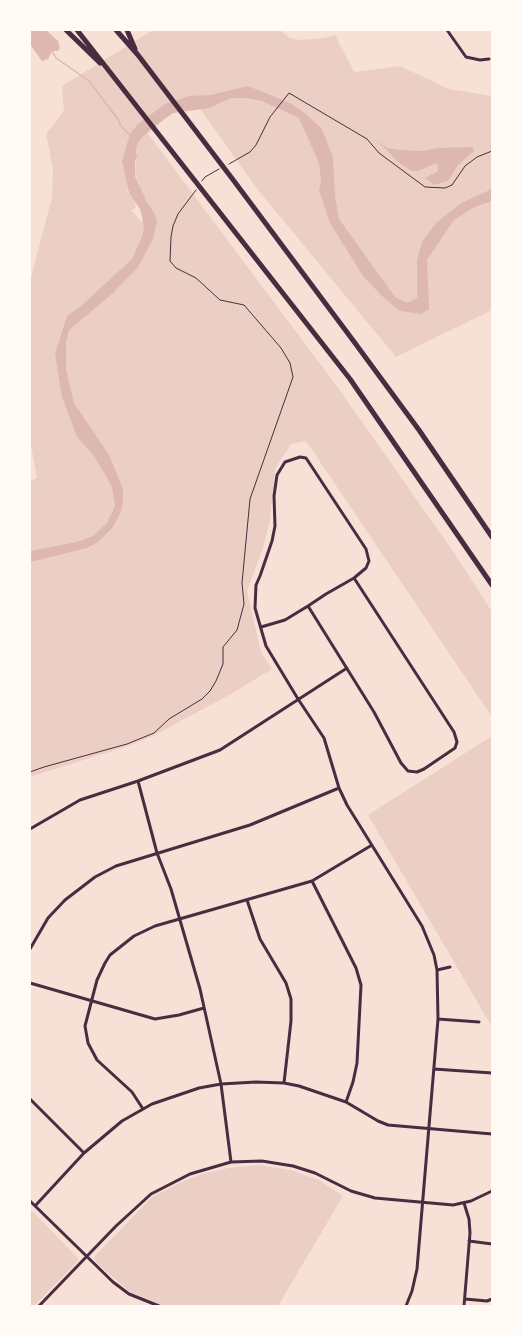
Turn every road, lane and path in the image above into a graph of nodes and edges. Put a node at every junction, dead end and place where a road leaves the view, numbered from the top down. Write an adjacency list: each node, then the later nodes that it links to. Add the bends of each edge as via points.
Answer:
1 (66, 30): 8 (highway)
2 (77, 30): 8 (highway)
3 (116, 30): 6 (highway)
4 (127, 30): 6 (highway)
5 (449, 31): 7 (street, via 466,57 471,60)
6 (138, 55): 12 (highway, via 415,424)
7 (489, 59)
8 (116, 78): 14 (highway, via 350,379)
9 (492, 151): 10 (path, via 477,157 465,166 452,186 425,187 379,153 367,139 289,93 270,117 250,152 205,177)
10 (201, 183)
11 (196, 189): 19 (path, via 178,214 171,238 170,261 176,268 196,278 220,300 244,305 281,348 290,363 293,377 250,499 242,583 244,604 237,630 223,647 223,664 210,691 154,732 127,744)
12 (492, 537)
13 (354, 578): 15 (street); 16 (street, via 368,565 366,549 306,458 300,457 285,462 277,475 272,541 256,585 255,608); 17 (street, via 454,732 457,742 455,748 424,769 417,772 408,771)
14 (492, 585)
15 (308, 606): 16 (street, via 285,620); 17 (street)
16 (261, 627): 18 (street, via 266,646)
17 (347, 668): 18 (street)
18 (298, 699): 20 (street, via 220,750); 21 (street, via 324,738)
19 (30, 772)
20 (138, 781): 22 (street, via 80,800); 24 (street)
21 (340, 788): 23 (street, via 347,805); 24 (street, via 238,829)
22 (30, 830)
23 (372, 845): 25 (street); 30 (street, via 422,926 434,955)
24 (157, 853): 27 (street); 28 (street, via 116,866 95,877 65,900 48,918)
25 (312, 881): 26 (street); 41 (street, via 356,968 361,985 357,1063)
26 (247, 900): 27 (street); 38 (street, via 260,939 286,983 291,999)
27 (180, 920): 32 (street, via 154,926 134,936 110,955 100,973); 33 (street)
28 (30, 949)
29 (450, 967): 30 (street)
30 (437, 970): 34 (street)
31 (30, 983): 32 (street)
32 (92, 1002): 33 (street, via 156,1019); 42 (street, via 85,1026 88,1044 97,1060 132,1092)
33 (204, 1008): 39 (street)
34 (438, 1019): 35 (street); 36 (street)
35 (479, 1022)
36 (434, 1069): 37 (street); 43 (street)
37 (492, 1074)
38 (284, 1083): 39 (street); 41 (street)
39 (221, 1084): 42 (street, via 199,1088); 46 (street)
40 (30, 1099): 45 (street)
41 (346, 1102): 43 (street, via 388,1125)
42 (143, 1108): 45 (street, via 122,1121)
43 (429, 1130): 44 (street); 49 (street)
44 (492, 1134)
45 (84, 1153): 51 (street)
46 (231, 1162): 49 (street, via 262,1161 293,1166 315,1173 364,1196); 54 (street, via 190,1174 151,1194)
47 (492, 1191): 50 (street)
48 (30, 1201): 51 (street)
49 (422, 1202): 50 (street, via 453,1205); 59 (street, via 416,1269 412,1292)
50 (464, 1203): 52 (street)
51 (35, 1206): 54 (street)
52 (469, 1241): 53 (street); 55 (street)
53 (492, 1244)
54 (86, 1257): 57 (street); 58 (street, via 122,1289)
55 (465, 1299): 56 (street); 60 (street)
56 (492, 1299)
57 (39, 1306)
58 (159, 1306)
59 (406, 1306)
60 (464, 1306)

